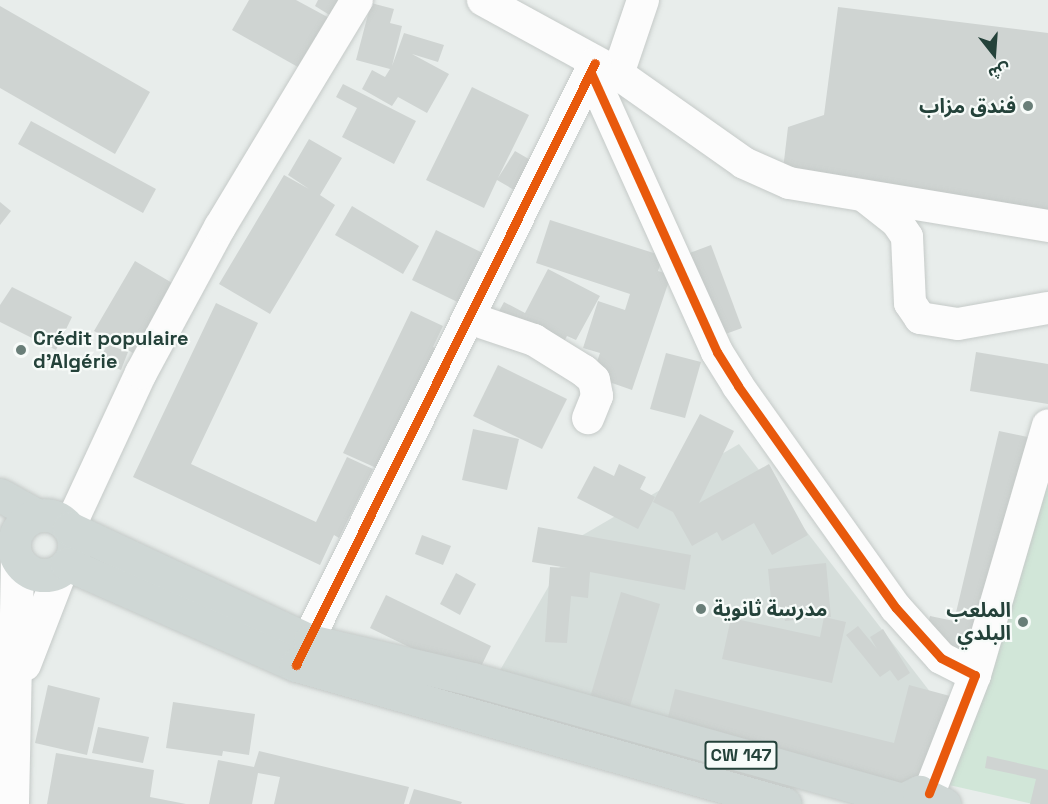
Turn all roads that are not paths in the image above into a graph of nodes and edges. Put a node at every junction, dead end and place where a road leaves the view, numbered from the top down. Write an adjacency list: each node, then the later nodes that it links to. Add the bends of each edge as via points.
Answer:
1 (357, 0): 13 (street, via 214,237 141,373)
2 (483, 0): 4 (street)
3 (643, 0): 4 (street)
4 (601, 70): 5 (street, via 744,163 789,183); 8 (street); 17 (street, via 717,352 738,386 896,608 941,657)
5 (860, 193): 6 (street); 7 (street, via 897,222 907,237 910,303 920,318 958,324)
6 (1048, 225)
7 (1048, 308)
8 (470, 318): 9 (street, via 534,340 584,370 594,380 597,396); 16 (street)
9 (588, 418)
10 (1048, 425): 17 (street)
11 (0, 495): 12 (main road, CW 147)
12 (36, 515): 13 (main road, CW 147, via 53,516); 14 (main road, via 21,525)
13 (69, 528): 15 (main road, via 75,546); 16 (main road, CW 147)
14 (10, 549): 15 (main road, CW 147, via 31,573); 18 (street)
15 (64, 568): 16 (main road, CW 147); 18 (street)
16 (303, 653): 19 (main road, CW 147, via 472,678); 21 (main road, CW 147)
17 (975, 675): 19 (street)
18 (17, 679): 20 (street)
19 (916, 800)
20 (12, 804)
21 (785, 804)

